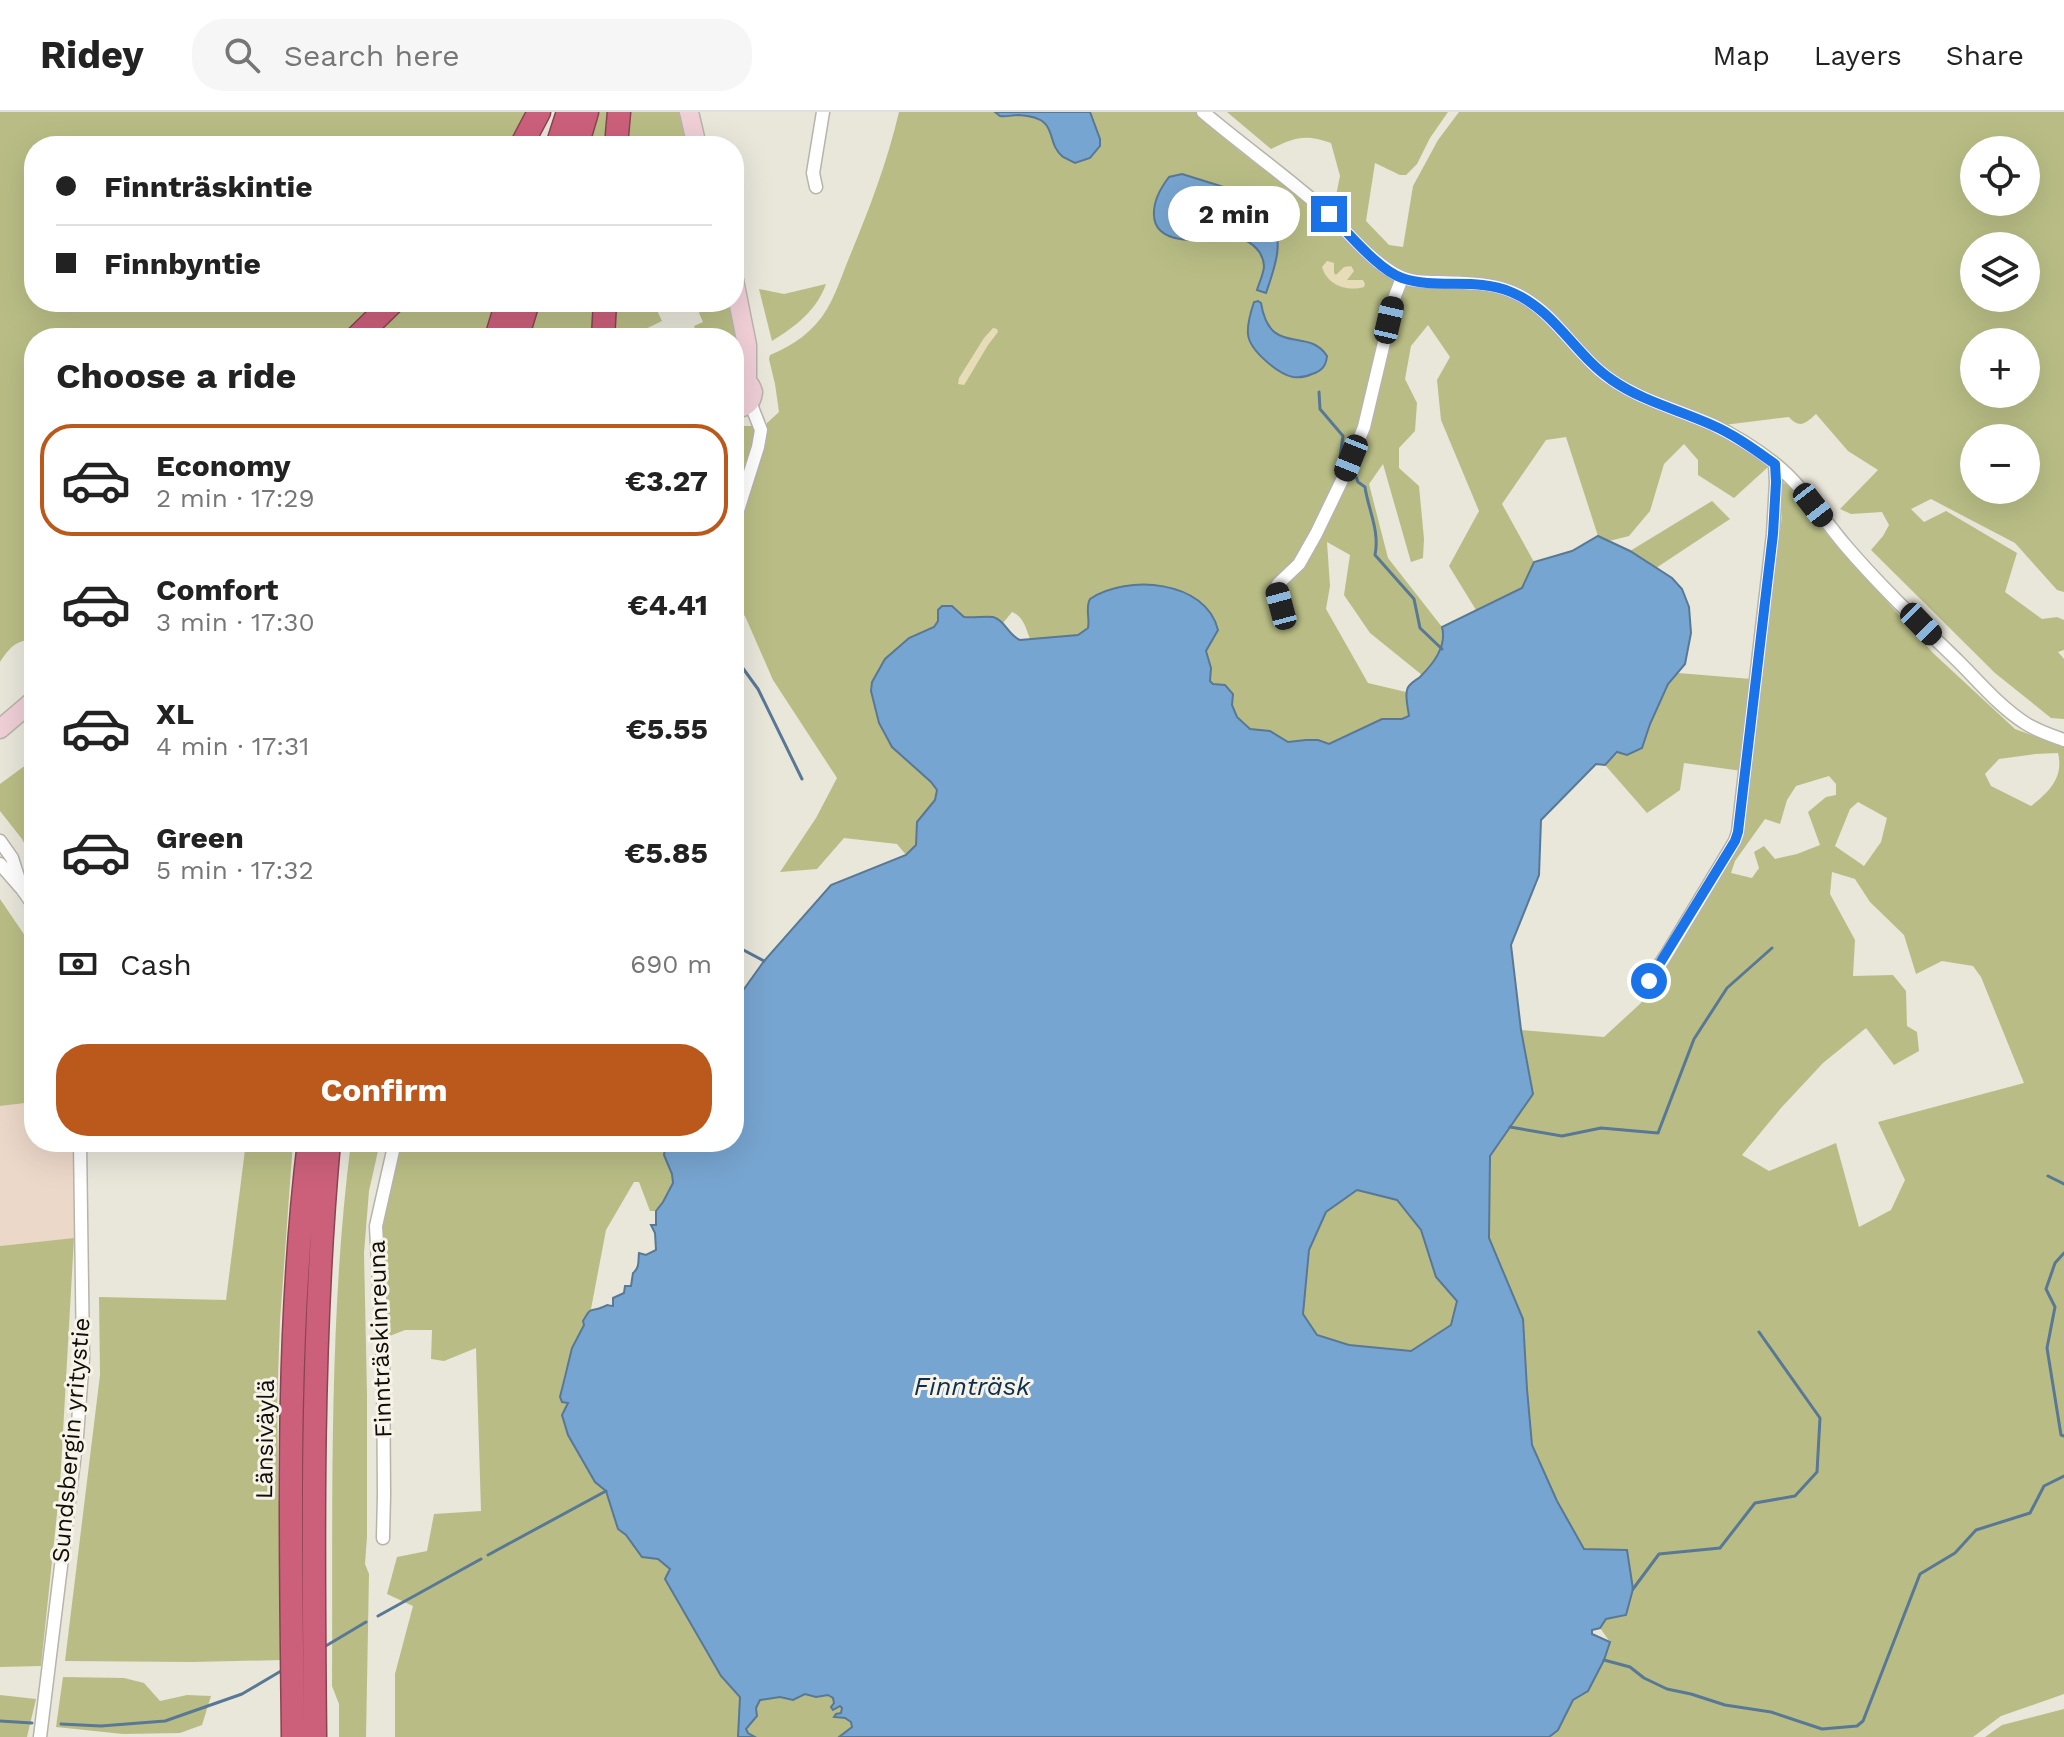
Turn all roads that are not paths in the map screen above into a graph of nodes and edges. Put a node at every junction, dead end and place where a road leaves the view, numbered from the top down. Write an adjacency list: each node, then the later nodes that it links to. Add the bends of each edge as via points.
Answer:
1 (539, 112): 8 (highway)
2 (568, 112): 9 (highway)
3 (587, 112): 10 (highway)
4 (619, 112): 11 (highway)
5 (689, 112): 12 (main road)
6 (823, 112): 13 (street, via 813,173)
7 (1203, 112): 14 (street)
8 (526, 136)
9 (560, 136)
10 (580, 136)
11 (617, 136)
12 (695, 136)
13 (816, 187)
14 (1402, 278): 22 (street, via 1512,292 1549,316 1612,381 1715,426); 24 (street, via 1364,427 1316,534 1299,564 1278,584)
15 (383, 312): 17 (highway)
16 (741, 312): 18 (main road, via 748,356)
17 (366, 328)
18 (744, 370)
19 (744, 384): 20 (main road, via 753,392)
20 (744, 403)
21 (744, 408): 23 (street, via 761,430)
22 (1775, 464): 29 (street, via 1879,582 2011,714); 34 (street, via 1773,534 1738,832)
23 (744, 491)
24 (1281, 606)
25 (24, 699): 27 (main road)
26 (24, 709): 28 (main road)
27 (0, 715)
28 (0, 729)
29 (2064, 740)
30 (0, 841): 32 (street)
31 (0, 864): 32 (street)
32 (22, 889): 33 (street)
33 (24, 892)
34 (1640, 991)
35 (80, 1152): 41 (street, Sundsbergin yritystie, via 83,1358)
36 (310, 1152): 39 (highway)
37 (327, 1152): 39 (highway, Länsiväylä)
38 (393, 1152): 40 (street, Finnträskinreuna, via 376,1226)
39 (316, 1176): 42 (highway, Länsiväylä, via 292,1347); 43 (highway, Länsiväylä)
40 (383, 1538)
41 (40, 1737)
42 (293, 1737)
43 (315, 1737)

